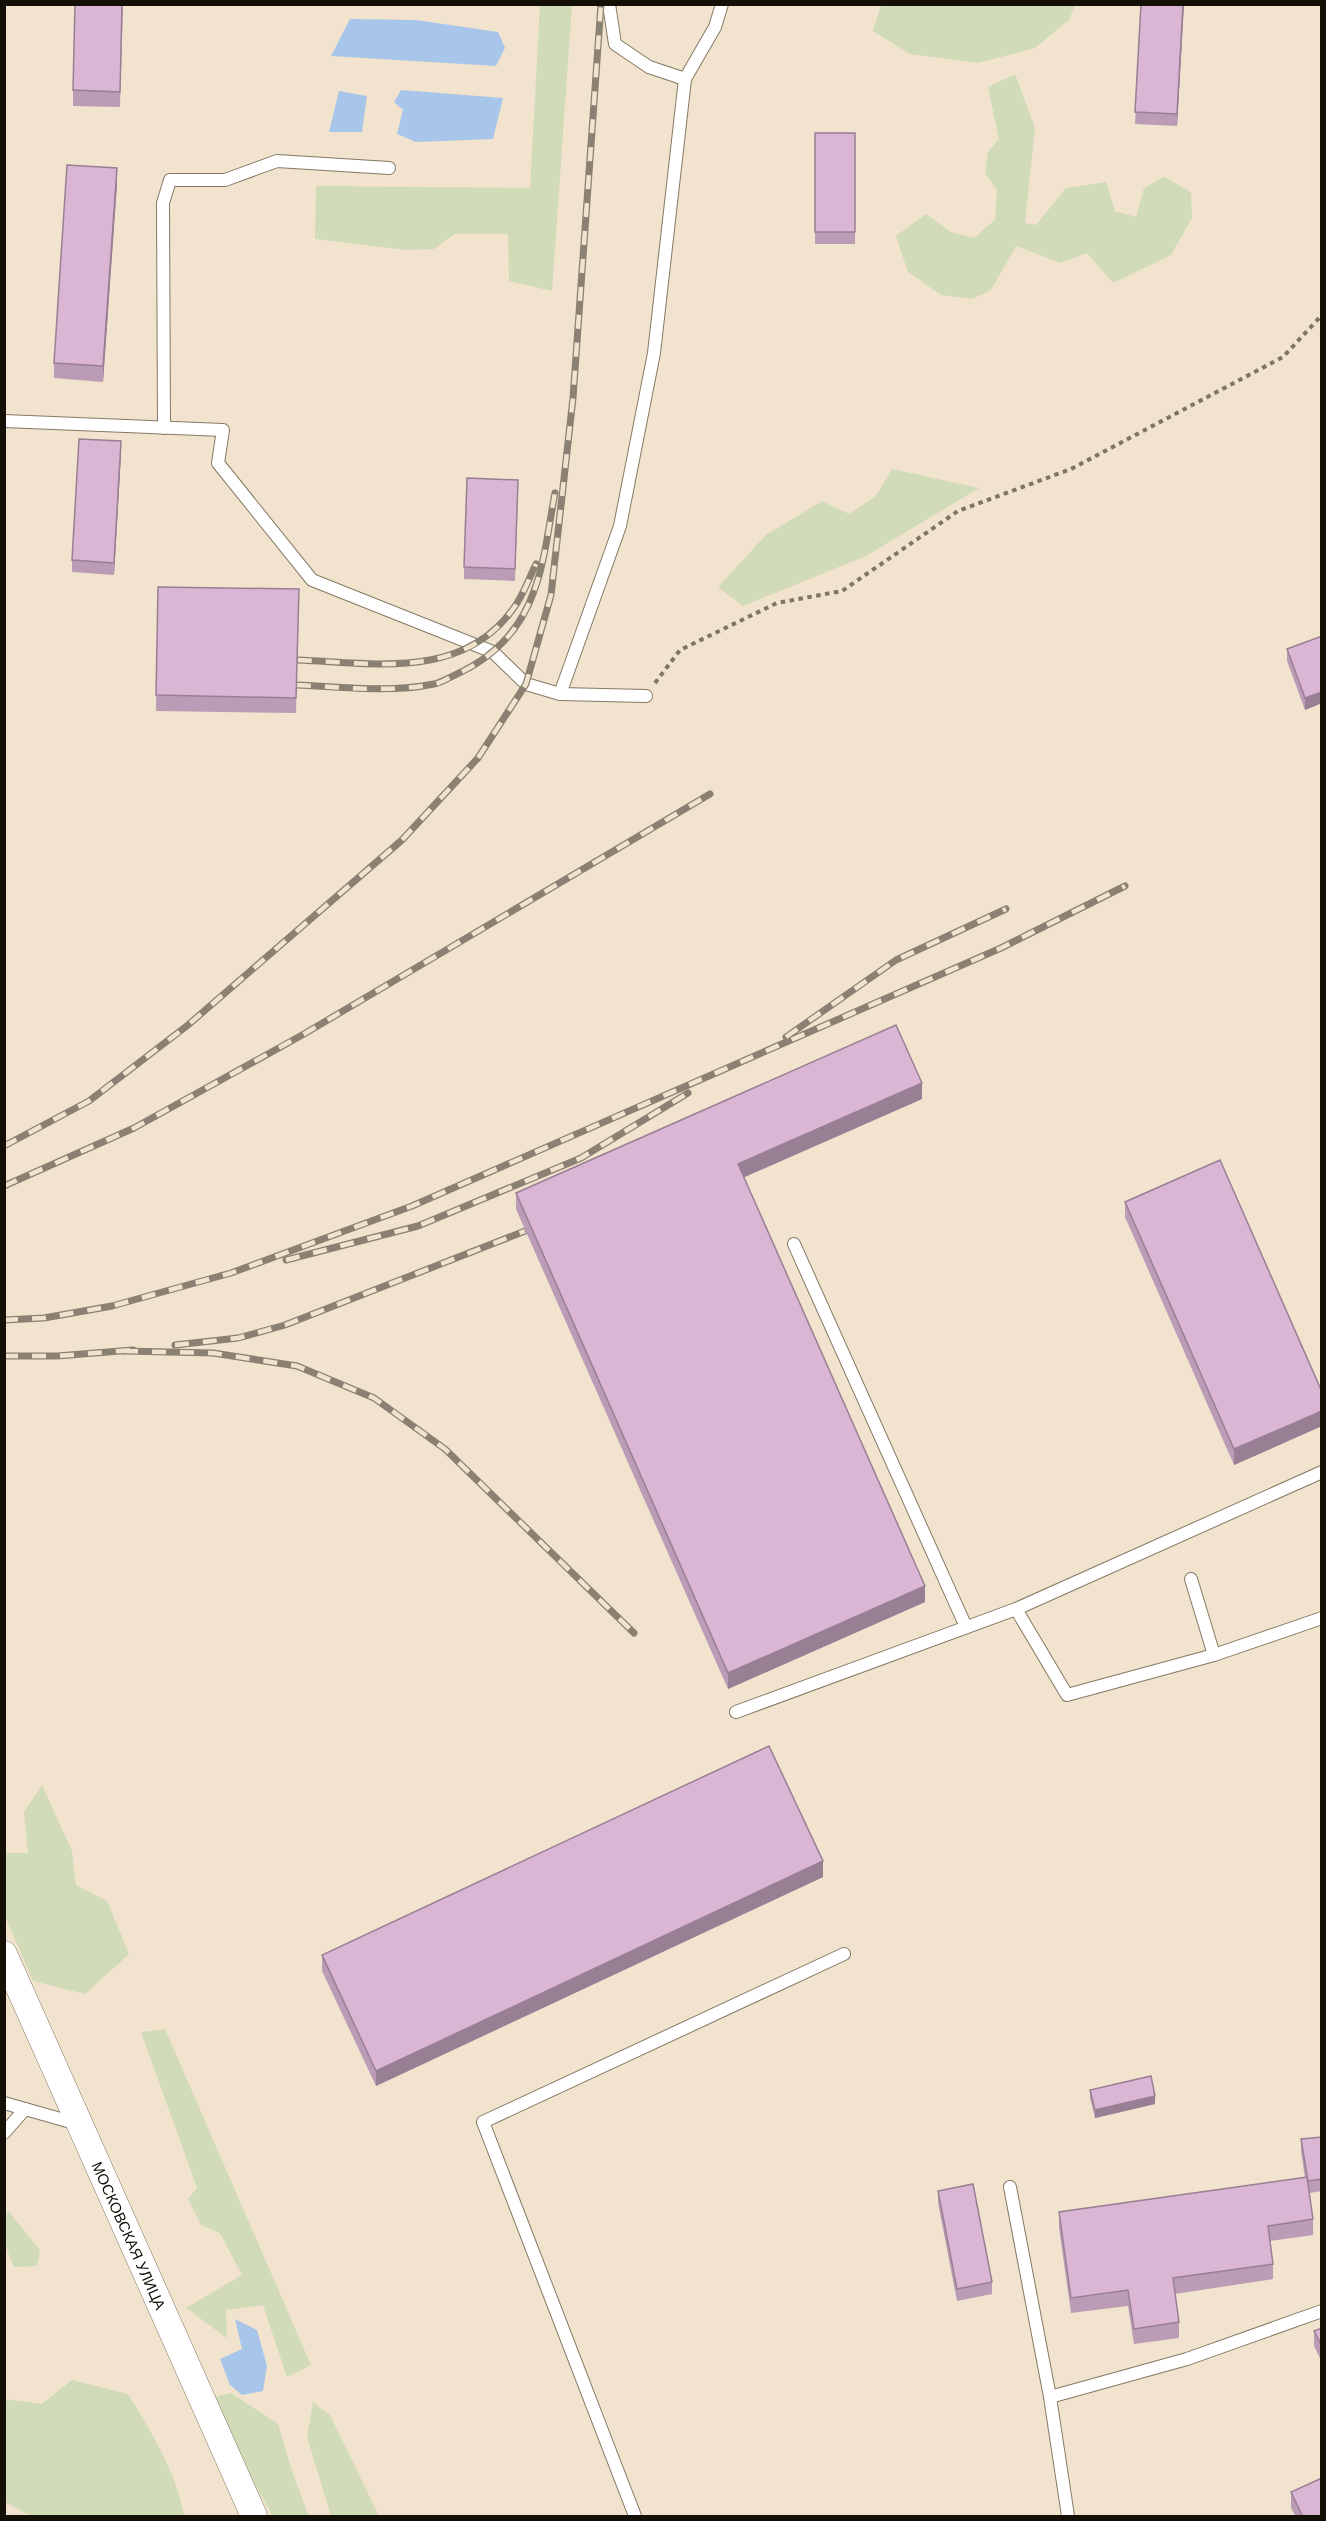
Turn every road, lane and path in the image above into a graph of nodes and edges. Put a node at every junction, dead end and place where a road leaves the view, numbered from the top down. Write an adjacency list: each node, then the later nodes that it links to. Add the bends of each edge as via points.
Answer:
1 (609, 4): 3 (lane, via 615,44 649,67)
2 (722, 4): 3 (lane, via 715,27)
3 (685, 79): 8 (lane, via 654,353 621,526)
4 (389, 168): 7 (lane, via 277,161 225,180 170,180 163,203)
5 (1322, 315): 9 (path, via 1283,357 1071,469 958,511 842,591 777,603 680,650)
6 (4, 421): 7 (lane)
7 (164, 428): 8 (lane, via 223,430 218,463 312,580 494,652 526,684)
8 (560, 694): 9 (lane)
9 (646, 696)
10 (794, 1244): 15 (lane)
11 (1322, 1472): 13 (lane)
12 (1191, 1579): 16 (lane)
13 (1016, 1609): 15 (lane); 16 (lane, via 1067,1695)
14 (1322, 1618): 16 (lane)
15 (966, 1627): 17 (lane)
16 (1214, 1655)
17 (736, 1712)
18 (4, 1954): 22 (street, МОСКОВСКАЯ УЛИЦА)
19 (843, 1954): 28 (lane, via 483,2122)
20 (4, 2103): 21 (lane)
21 (25, 2109): 22 (lane); 23 (lane)
22 (79, 2124): 27 (street, МОСКОВСКАЯ УЛИЦА)
23 (4, 2133)
24 (1010, 2187): 26 (lane)
25 (1322, 2311): 26 (lane, via 1187,2359)
26 (1050, 2397): 29 (lane)
27 (254, 2517)
28 (636, 2517)
29 (1068, 2517)

